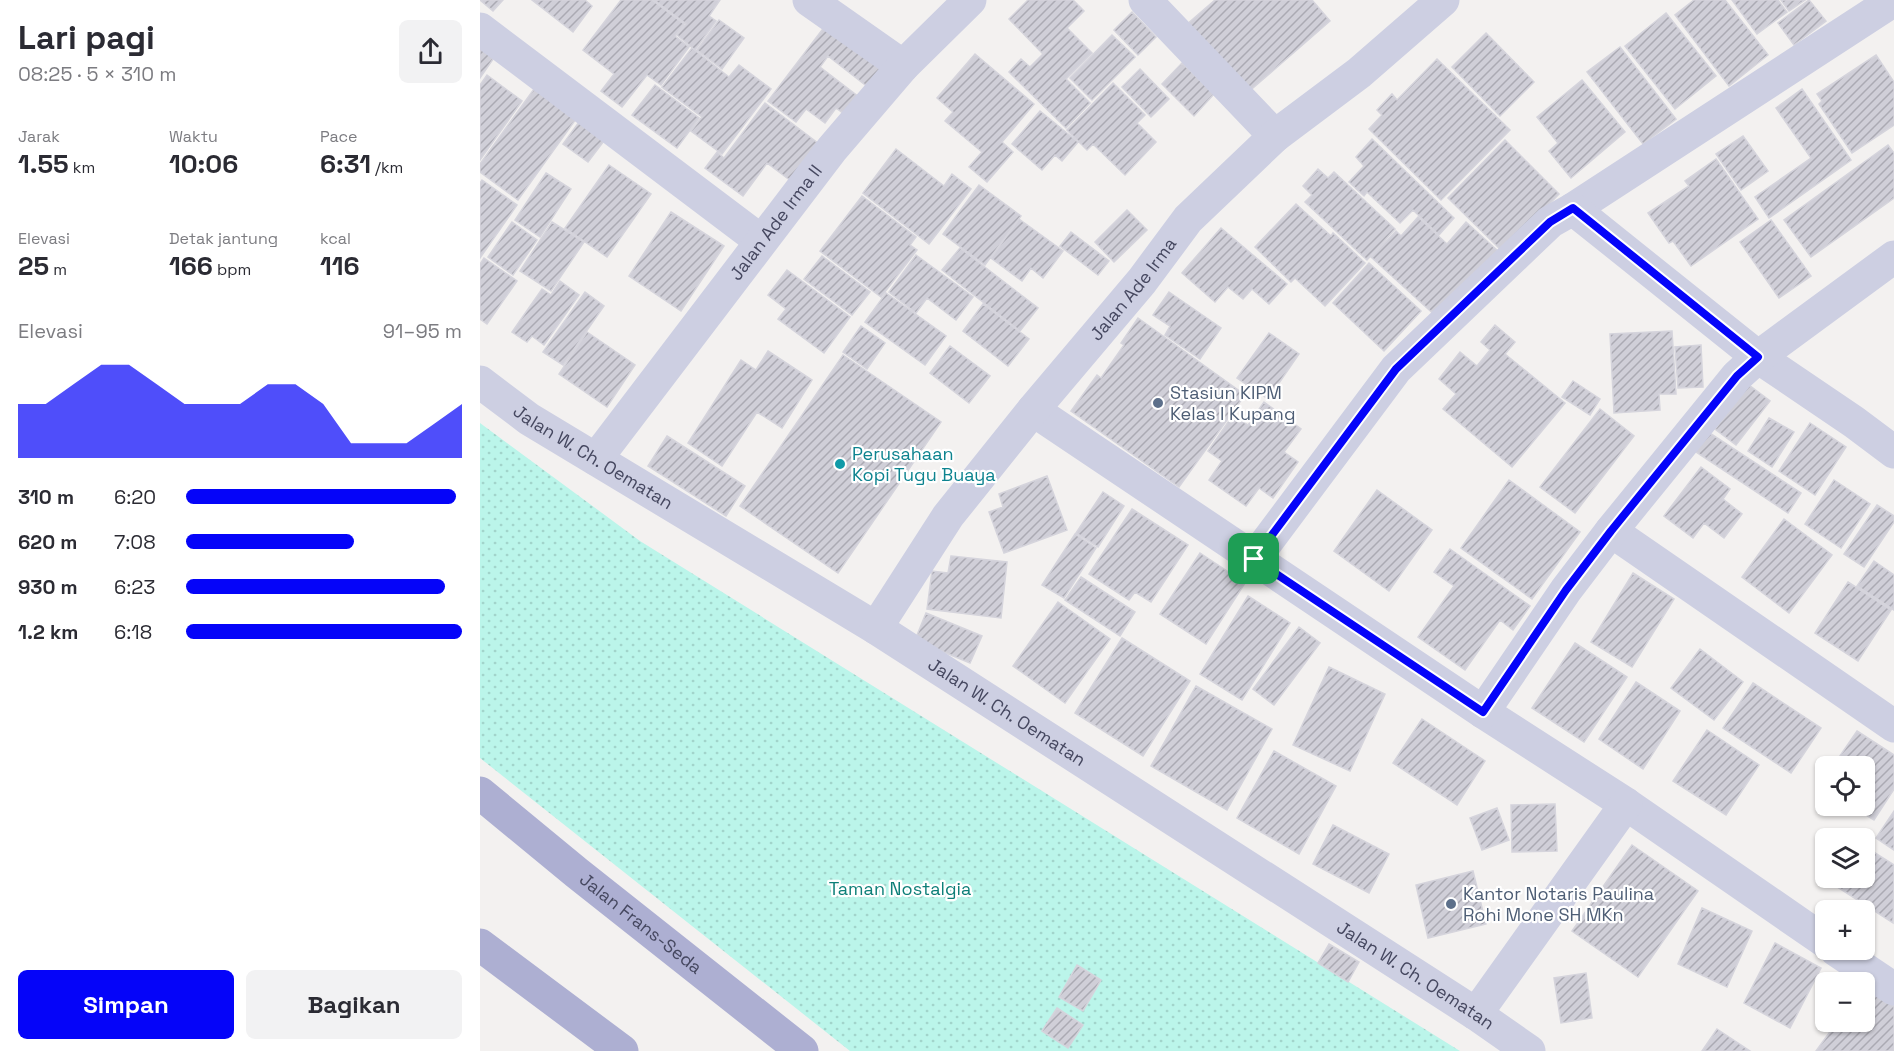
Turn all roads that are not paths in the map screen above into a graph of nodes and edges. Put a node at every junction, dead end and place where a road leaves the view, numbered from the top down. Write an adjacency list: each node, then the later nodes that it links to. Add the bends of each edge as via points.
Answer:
1 (809, 0): 7 (street)
2 (970, 0): 7 (street, Jalan Ade Irma II)
3 (1145, 0): 8 (street)
4 (1443, 0): 8 (street, Jalan Ade Irma, via 1359,73)
5 (1894, 0): 9 (street)
6 (480, 29): 10 (street)
7 (903, 66): 10 (street, Jalan Ade Irma II)
8 (1275, 136): 14 (street, Jalan Ade Irma, via 1188,219 1142,281)
9 (1573, 208): 12 (street); 18 (street, via 1550,222 1396,369)
10 (761, 241): 16 (street, Jalan Ade Irma II)
11 (1894, 257): 12 (street)
12 (1758, 357): 15 (street); 17 (street, via 1737,376)
13 (480, 382): 16 (street, Jalan W. Ch. Oematan, via 529,419)
14 (1033, 410): 18 (street); 19 (street, Jalan Ade Irma, via 948,516)
15 (1894, 452)
16 (596, 459): 19 (street, Jalan W. Ch. Oematan)
17 (1611, 531): 20 (street); 21 (street)
18 (1254, 559): 20 (street)
19 (876, 628): 28 (street, Jalan W. Ch. Oematan)
20 (1483, 712): 23 (street)
21 (1894, 726)
22 (480, 793): 30 (main road, Jalan Frans-Seda)
23 (1626, 804): 24 (street); 28 (street)
24 (1815, 934)
25 (480, 945): 29 (main road)
26 (1851, 960): 27 (street)
27 (1894, 989)
28 (1476, 1014): 31 (street, Jalan W. Ch. Oematan)
29 (622, 1051)
30 (802, 1051)
31 (1528, 1051)

